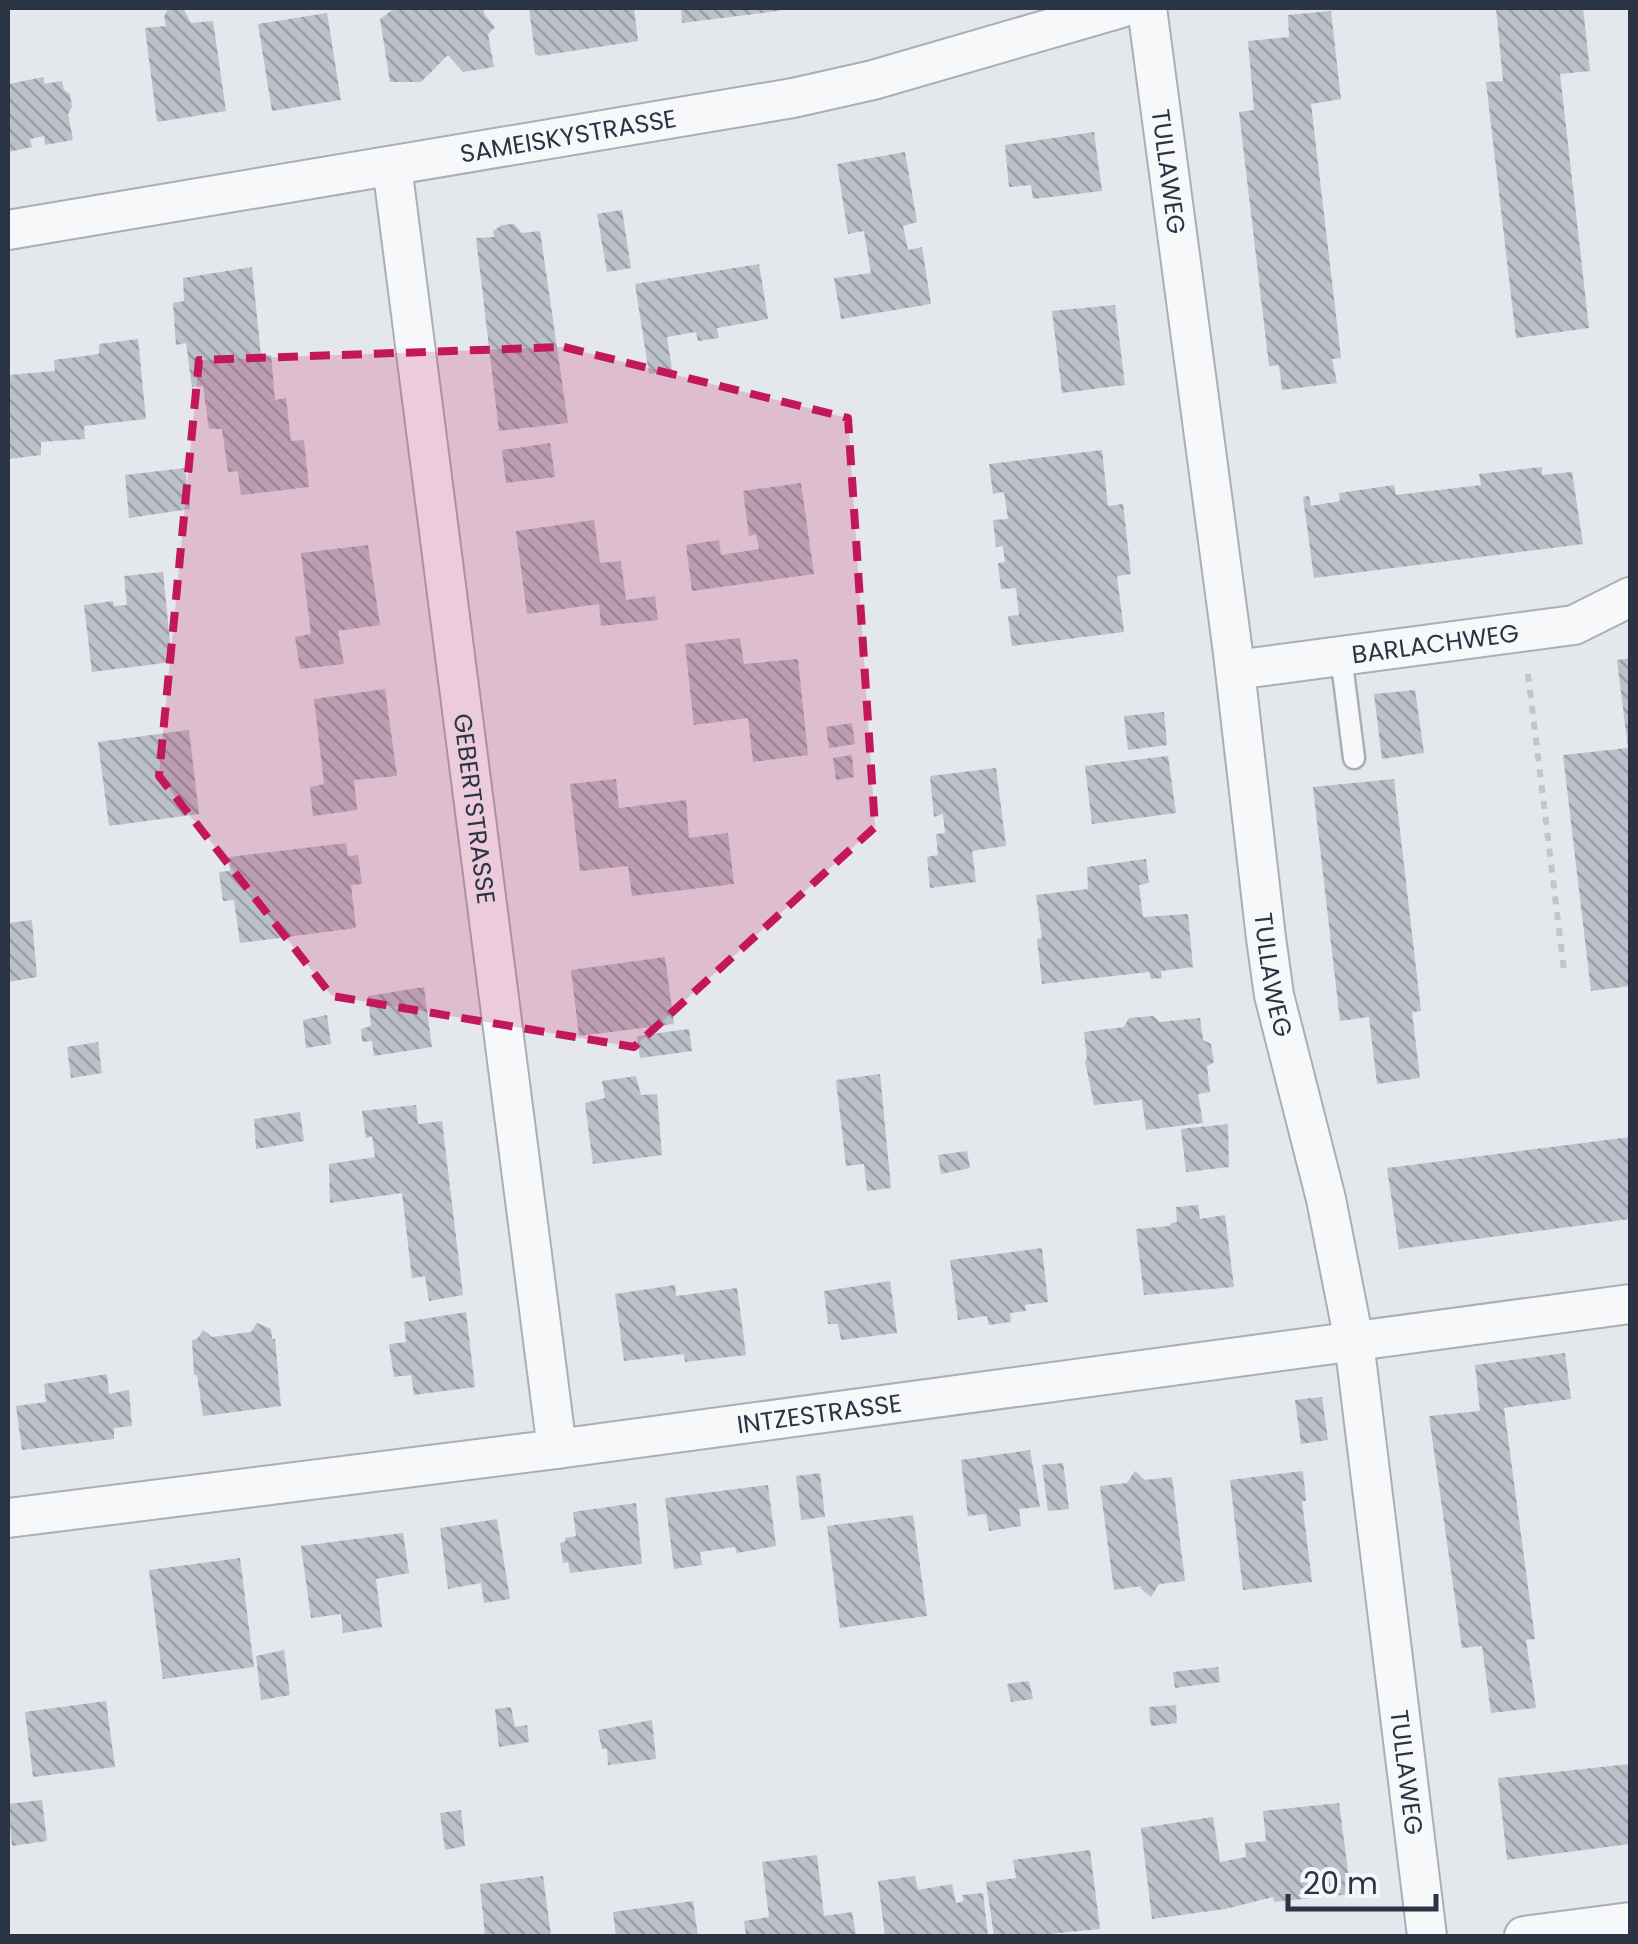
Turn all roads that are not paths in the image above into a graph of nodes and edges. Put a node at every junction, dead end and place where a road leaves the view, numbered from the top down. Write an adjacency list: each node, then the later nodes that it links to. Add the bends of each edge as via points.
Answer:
1 (1121, 8): 3 (street, SAMEISKYSTRASSE, via 793,98)
2 (1147, 8): 7 (street, TULLAWEG)
3 (392, 166): 4 (street, SAMEISKYSTRASSE); 11 (street, GEBERTSTRASSE)
4 (8, 230)
5 (1630, 597): 6 (street, BARLACHWEG, via 1574,625)
6 (1340, 656): 7 (street, BARLACHWEG); 8 (lane)
7 (1235, 670): 10 (street, TULLAWEG, via 1274,996)
8 (1354, 758)
9 (1630, 1304): 10 (street, INTZESTRASSE)
10 (1354, 1341): 11 (street, INTZESTRASSE); 14 (street, TULLAWEG)
11 (557, 1449): 12 (street, INTZESTRASSE)
12 (8, 1518)
13 (1630, 1922): 15 (street)
14 (1427, 1936)
15 (1524, 1936)

